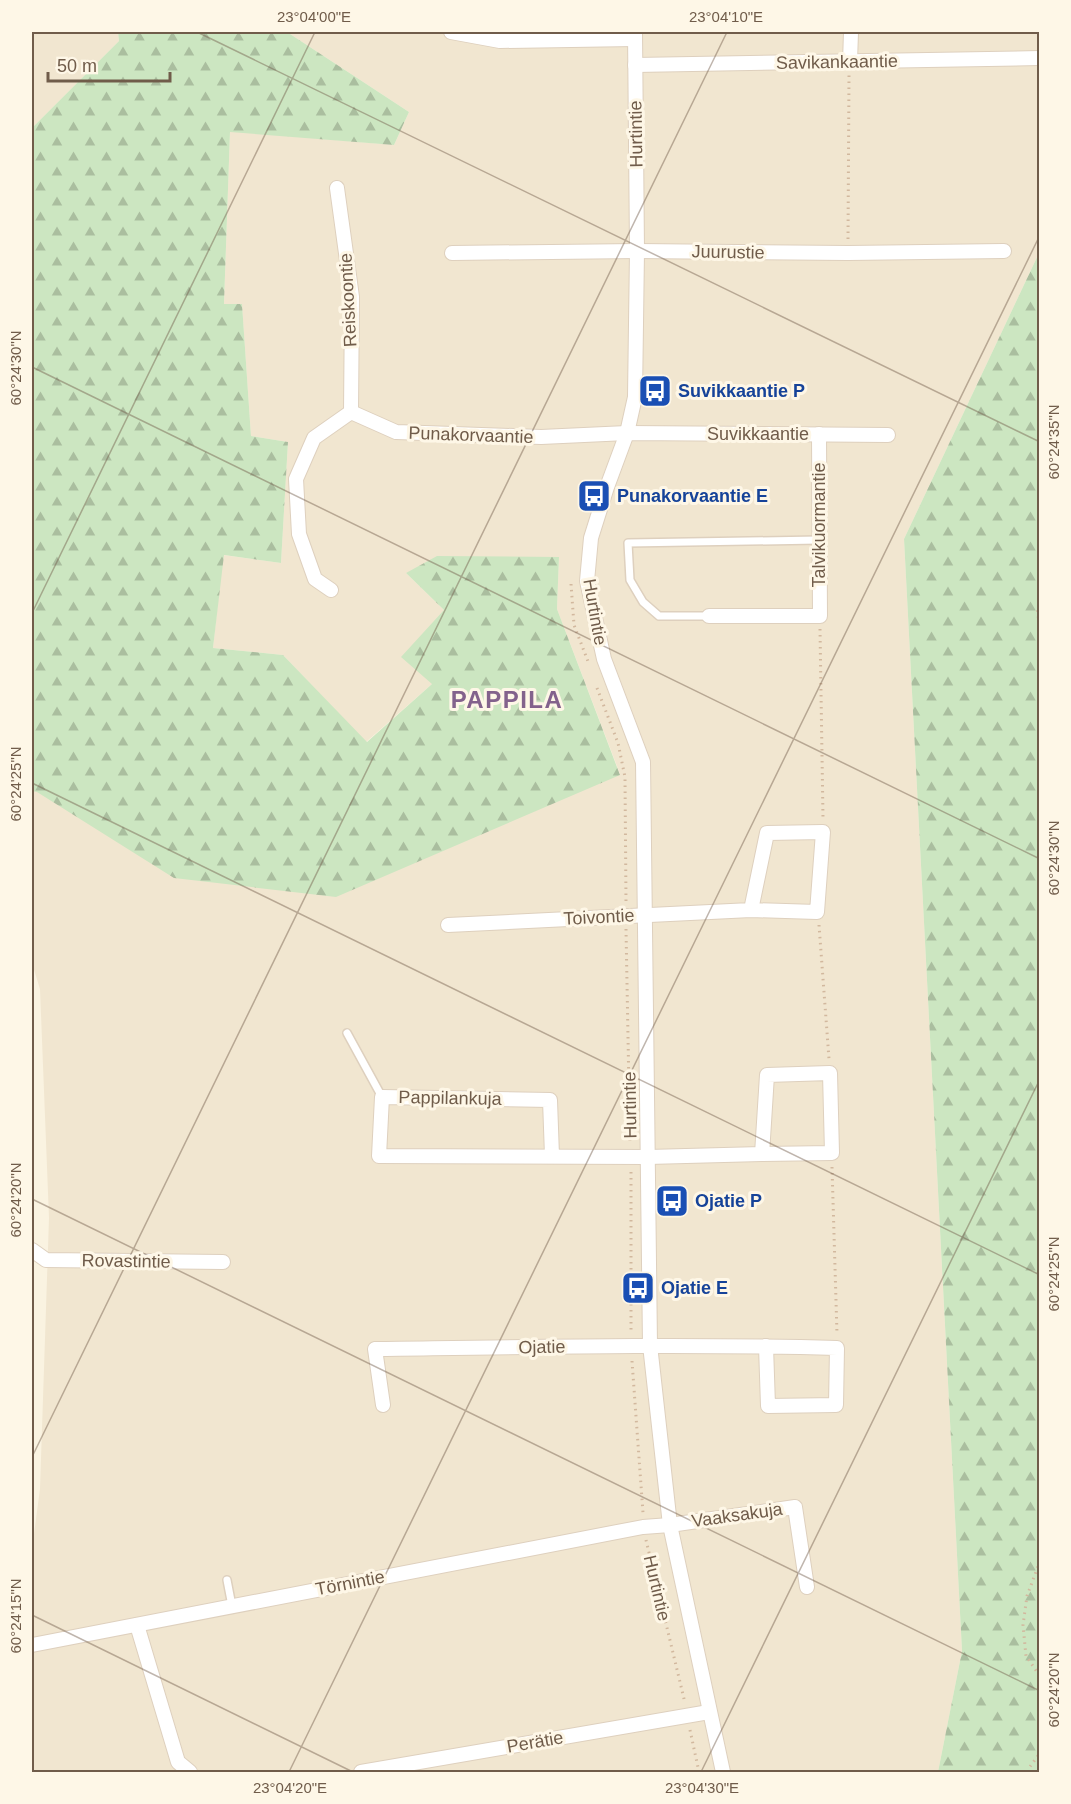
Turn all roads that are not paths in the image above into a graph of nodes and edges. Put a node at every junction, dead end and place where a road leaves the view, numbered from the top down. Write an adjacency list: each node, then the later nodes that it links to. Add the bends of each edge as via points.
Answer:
1 (452, 32): 3 (street, via 500,41)
2 (851, 32): 5 (street)
3 (635, 35): 6 (street, Hurtintie)
4 (1040, 58): 5 (street, Savikankaantie)
5 (850, 62): 6 (street, Savikankaantie)
6 (635, 65): 8 (street, Hurtintie)
7 (338, 188): 11 (street, Reiskoontie, via 352,297)
8 (638, 250): 9 (street, Juurustie); 10 (street, Juurustie); 12 (street, Hurtintie, via 635,397)
9 (1004, 250)
10 (452, 253)
11 (351, 412): 12 (street, Punakorvaantie, via 396,432 541,437); 16 (street, via 314,438 296,479 299,534 315,579)
12 (627, 434): 13 (street, Suvikkaantie); 19 (street, Hurtintie, via 591,538 587,581 604,659 643,762)
13 (819, 434): 14 (street, Suvikkaantie); 15 (street, Talvikuormantie)
14 (888, 435)
15 (819, 540): 17 (street, Talvikuormantie, via 820,616); 17 (lane, via 628,543 630,580 643,602 659,616)
16 (331, 590)
17 (709, 616)
18 (751, 910): 18 (street, Toivontie, via 767,833 823,832 818,912); 19 (street, Toivontie)
19 (645, 915): 20 (street, Toivontie); 25 (street, Hurtintie)
20 (448, 925)
21 (347, 1033): 22 (lane)
22 (382, 1097): 24 (street, Pappilankuja, via 550,1100); 24 (street, Pappilankuja, via 379,1156)
23 (762, 1154): 23 (street, Pappilankuja, via 767,1075 830,1073 832,1153); 25 (street, Pappilankuja)
24 (552, 1156): 25 (street, Pappilankuja)
25 (648, 1157): 28 (street, Hurtintie)
26 (32, 1250): 27 (street, Rovastintie, via 46,1260)
27 (223, 1262)
28 (650, 1345): 29 (street, Ojatie); 30 (street, Ojatie, via 375,1349); 31 (street, Hurtintie)
29 (766, 1346): 29 (street, Ojatie, via 837,1348 836,1405 768,1406)
30 (383, 1405)
31 (670, 1525): 33 (street, Vaaksakuja, via 795,1507); 34 (street, Törnintie); 37 (street, Hurtintie)
32 (228, 1580): 34 (lane)
33 (807, 1587)
34 (232, 1606): 35 (street, Törnintie)
35 (136, 1625): 36 (street, Törnintie); 38 (street, via 177,1761)
36 (32, 1646)
37 (709, 1712): 39 (street, Perätie); 40 (street, Hurtintie)
38 (190, 1773)
39 (361, 1773)
40 (723, 1773)

